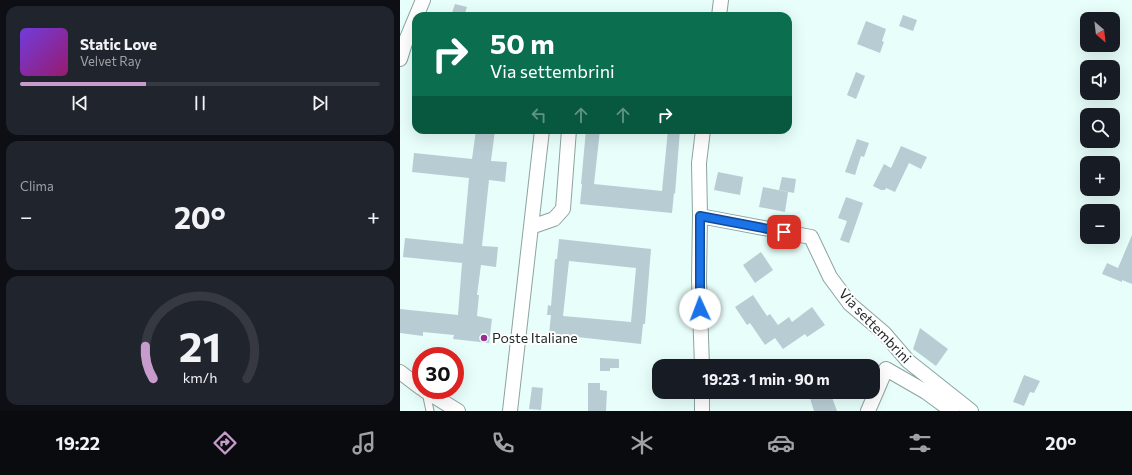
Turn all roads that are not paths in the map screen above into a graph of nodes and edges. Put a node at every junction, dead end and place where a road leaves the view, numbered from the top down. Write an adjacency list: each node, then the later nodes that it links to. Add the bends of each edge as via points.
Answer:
1 (423, 0): 3 (street)
2 (721, 0): 4 (street)
3 (418, 12)
4 (720, 12)
5 (412, 26): 6 (street)
6 (400, 59)
7 (542, 134): 11 (street)
8 (569, 134): 11 (street, via 563,209 554,219)
9 (703, 134): 10 (street, via 699,163)
10 (700, 216): 12 (street); 24 (street, Via settembrini, via 811,237 830,276 850,304 884,333 908,361)
11 (531, 227): 20 (street)
12 (702, 359)
13 (400, 372): 14 (street)
14 (412, 381)
15 (427, 399): 18 (lane)
16 (439, 399): 19 (street)
17 (702, 399): 21 (street)
18 (430, 411)
19 (458, 411)
20 (510, 411)
21 (702, 411)
22 (868, 411): 23 (street, via 886,369 926,392)
23 (952, 411)
24 (971, 411)

